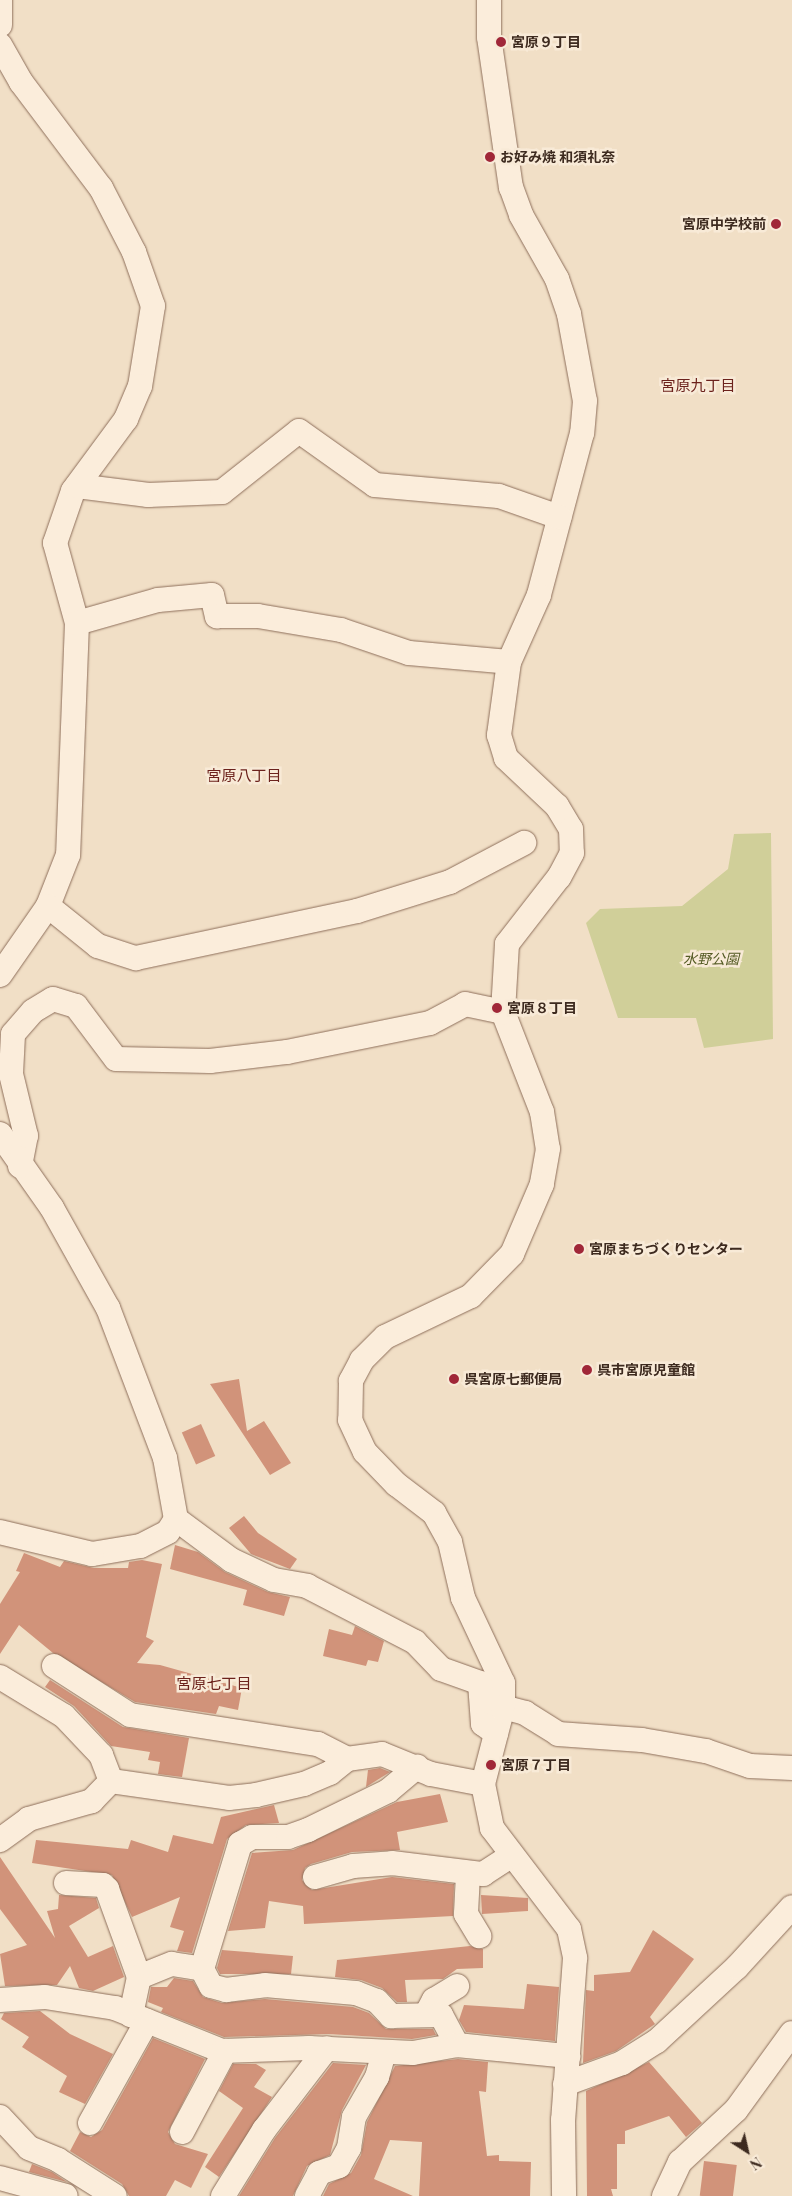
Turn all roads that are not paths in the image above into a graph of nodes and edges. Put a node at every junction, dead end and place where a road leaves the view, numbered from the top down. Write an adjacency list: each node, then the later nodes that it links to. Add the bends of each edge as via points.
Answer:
1 (0, 0): 3 (street)
2 (489, 0): 6 (street, via 489,37 510,187 570,314 585,401 582,433)
3 (0, 24)
4 (0, 45): 5 (street, via 21,82 101,188 134,252 152,306 140,386 126,420)
5 (77, 486): 6 (street, via 148,495 222,492 299,431 375,485 498,496); 7 (street, via 55,543)
6 (559, 517): 8 (street, via 539,595)
7 (77, 623): 8 (street, via 158,600 212,595 217,616 258,616 341,630 409,653); 10 (street, via 68,855)
8 (509, 662): 12 (street, via 499,735 506,758 557,806 571,829 572,853 559,877 507,944)
9 (524, 843): 10 (street, via 450,882 357,911 136,958 98,946)
10 (48, 906): 11 (street)
11 (0, 975)
12 (503, 1012): 14 (street, via 465,1004 430,1023 287,1052 210,1061 116,1059 76,1006 53,998 33,1011 13,1034 11,1074 26,1136); 19 (street, via 542,1112 548,1149 542,1184 512,1254 498,1273 470,1296 385,1338 362,1360 351,1381 350,1420 365,1452 434,1513 450,1542 462,1598 503,1683)
13 (0, 1134): 14 (street)
14 (20, 1166): 15 (street, via 52,1208 108,1308 165,1458)
15 (176, 1519): 16 (street, via 168,1532 140,1546 92,1554); 20 (street, via 231,1560 274,1580 307,1586 415,1642 441,1669 480,1683 483,1724)
16 (0, 1532)
17 (54, 1666): 21 (street, via 130,1715 318,1744)
18 (0, 1677): 24 (street, via 64,1716 101,1755)
19 (503, 1707): 20 (street); 23 (street, via 525,1713 558,1734 642,1740 706,1751 750,1766)
20 (496, 1733): 25 (street)
21 (347, 1759): 22 (street, via 382,1754); 24 (street, via 330,1773 304,1784 256,1796 230,1798)
22 (417, 1767): 25 (street); 33 (street, via 381,1795 308,1830 288,1837 252,1837 240,1844)
23 (792, 1768)
24 (111, 1781): 26 (street, via 92,1801 29,1819)
25 (483, 1784): 27 (street, via 492,1828)
26 (0, 1840)
27 (511, 1856): 28 (street, via 483,1874); 44 (street, via 569,1929 574,1994)
28 (468, 1874): 29 (street, via 419,1863 375,1863); 32 (street, via 466,1914)
29 (315, 1877)
30 (66, 1884): 34 (street, via 103,1885 107,1889)
31 (792, 1907): 45 (street, via 737,1967 657,2041 622,2063)
32 (480, 1936)
33 (202, 1969): 34 (street, via 172,1964); 37 (street, via 211,1986 226,1990 265,1985 356,1993 377,2001 391,2016)
34 (139, 1977): 38 (street)
35 (457, 1986): 37 (street, via 434,2000)
36 (0, 2000): 38 (street, via 45,1997)
37 (428, 2013): 40 (street, via 441,2015)
38 (139, 2018): 42 (street); 47 (street)
39 (792, 2033): 56 (street, via 736,2110 680,2162)
40 (457, 2045): 43 (street); 44 (street)
41 (327, 2048): 42 (street); 43 (street); 53 (street, via 264,2130)
42 (226, 2051): 48 (street)
43 (384, 2052): 54 (street, via 377,2077 354,2117 349,2148 339,2166 319,2173)
44 (568, 2056): 45 (street)
45 (565, 2084): 55 (street)
46 (0, 2117): 49 (street)
47 (90, 2123)
48 (182, 2132)
49 (29, 2148): 50 (street); 52 (street, via 58,2160)
50 (11, 2185): 51 (street)
51 (66, 2196)
52 (115, 2196)
53 (224, 2196)
54 (307, 2196)
55 (564, 2196)
56 (664, 2196)

